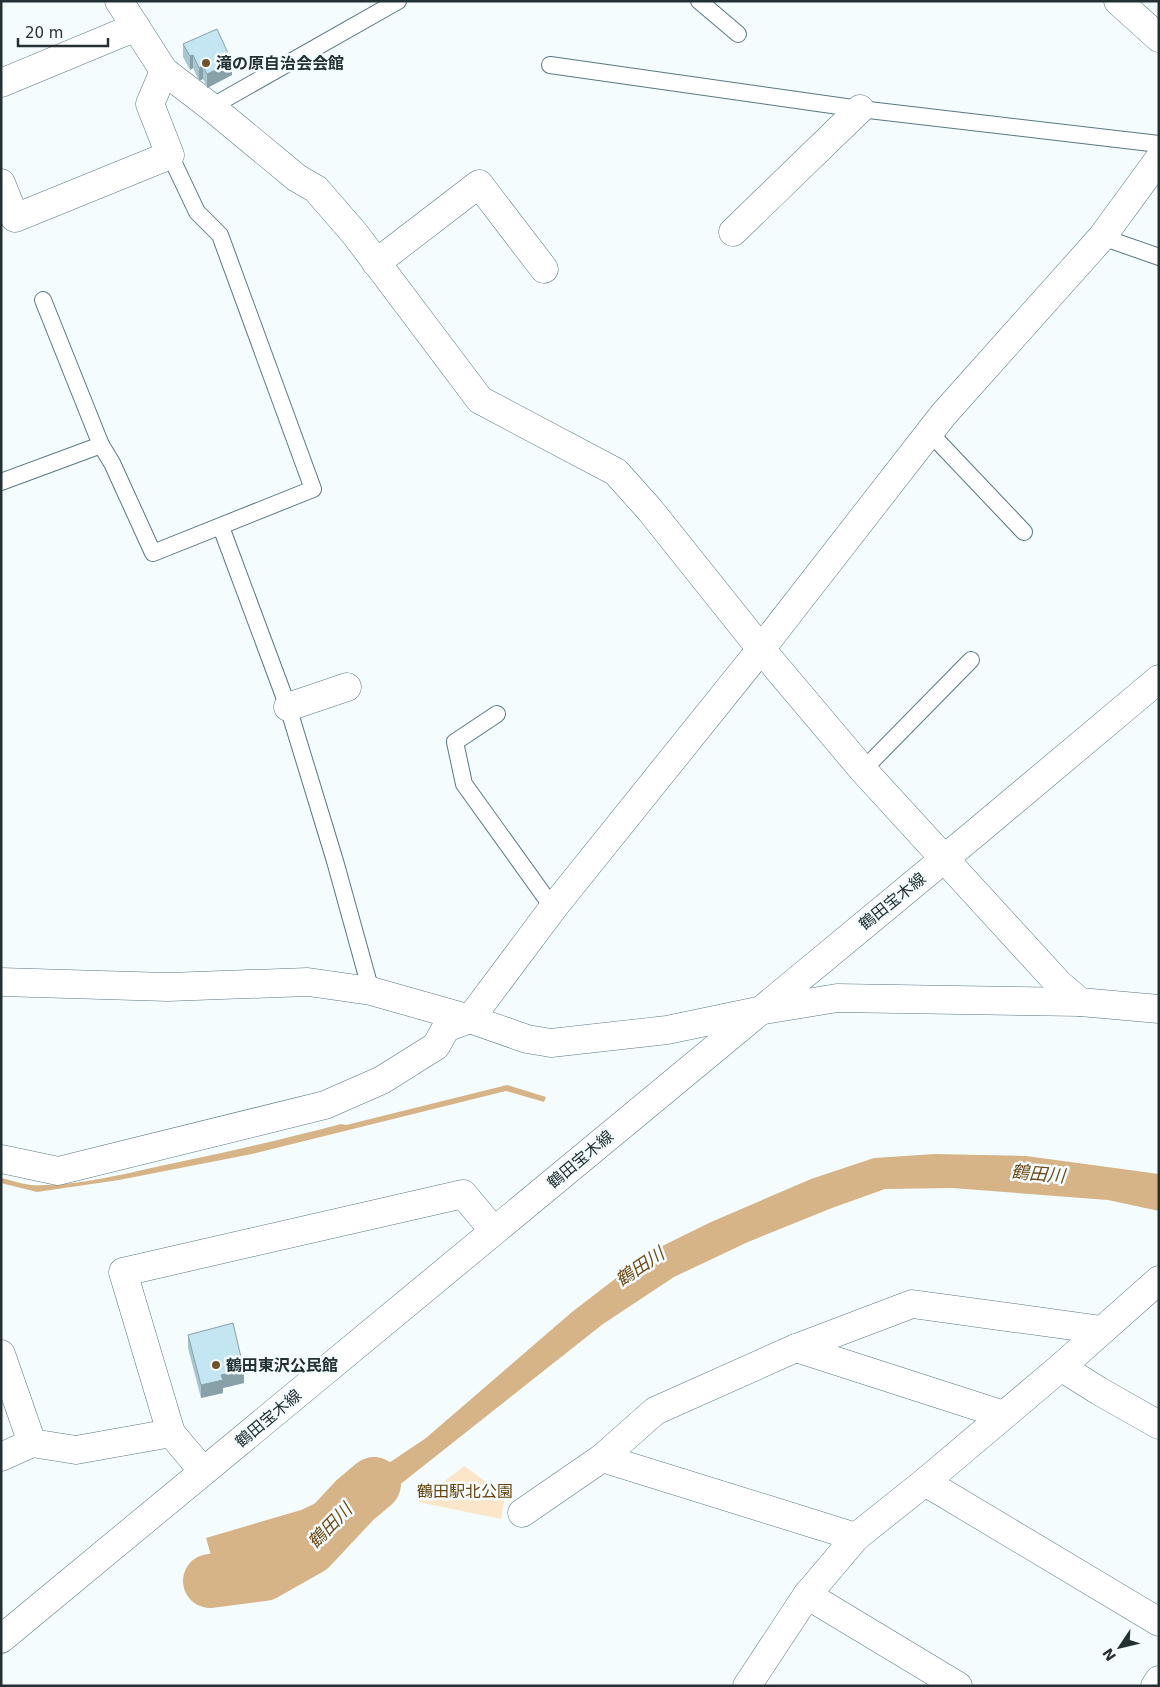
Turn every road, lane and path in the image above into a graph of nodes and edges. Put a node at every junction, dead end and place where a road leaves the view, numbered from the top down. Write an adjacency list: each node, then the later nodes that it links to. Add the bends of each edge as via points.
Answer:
1 (119, 1): 5 (street)
2 (398, 1): 11 (lane)
3 (699, 1): 6 (lane)
4 (1118, 1): 7 (street)
5 (136, 28): 9 (street); 10 (street)
6 (738, 34)
7 (1159, 38)
8 (550, 65): 12 (lane)
9 (164, 71): 11 (street); 14 (street, via 150,104)
10 (1, 83)
11 (211, 107): 20 (street, via 316,189)
12 (860, 109): 13 (lane); 17 (street)
13 (1159, 144)
14 (170, 155): 16 (street, via 15,218); 26 (lane, via 198,212 220,235 313,489)
15 (1159, 159): 18 (street)
16 (1, 183)
17 (733, 232)
18 (1102, 237): 19 (lane); 23 (street)
19 (1159, 257)
20 (376, 263): 21 (street, via 479,184); 28 (street, via 480,400 616,472)
21 (544, 269)
22 (43, 300): 24 (lane)
23 (930, 433): 27 (lane); 28 (street)
24 (101, 445): 25 (lane); 26 (lane, via 112,462 153,553)
25 (1, 482)
26 (221, 526): 32 (lane)
27 (1024, 532)
28 (761, 649): 34 (street); 36 (street)
29 (971, 660): 34 (lane)
30 (1159, 679): 35 (street, 鶴田宝木線)
31 (347, 687): 32 (street)
32 (288, 707): 38 (lane)
33 (497, 714): 36 (lane, via 454,742 464,784)
34 (863, 770): 35 (street)
35 (944, 859): 39 (street, via 1059,984); 41 (street, 鶴田宝木線)
36 (553, 908): 42 (street)
37 (1, 982): 38 (street, via 168,987 308,982)
38 (371, 991): 42 (street)
39 (1080, 1002): 40 (street); 41 (street, via 837,998)
40 (1159, 1009)
41 (758, 1012): 42 (street, via 666,1030 551,1043); 44 (street, 鶴田宝木線)
42 (470, 1019): 43 (street, via 446,1028 436,1046 382,1080 325,1105 58,1171)
43 (1, 1159)
44 (494, 1231): 52 (street, via 463,1194 123,1272); 56 (street, 鶴田宝木線)
45 (1159, 1280): 46 (street)
46 (1102, 1330): 47 (street, via 912,1304); 49 (street)
47 (796, 1348): 50 (street); 55 (street, via 655,1412)
48 (1, 1354): 53 (street)
49 (1061, 1367): 50 (street); 51 (street)
50 (1004, 1415): 57 (street)
51 (1159, 1425)
52 (171, 1433): 53 (street, via 76,1450); 56 (street)
53 (32, 1443): 54 (street)
54 (1, 1457)
55 (602, 1458): 58 (street); 59 (street)
56 (203, 1471): 62 (street, 鶴田宝木線)
57 (925, 1482): 59 (street); 61 (street)
58 (522, 1513)
59 (856, 1537): 60 (street)
60 (807, 1595): 64 (street); 65 (street)
61 (1159, 1622)
62 (1, 1639)
63 (1159, 1680): 66 (street)
64 (747, 1686)
65 (958, 1686)
66 (1155, 1686)

